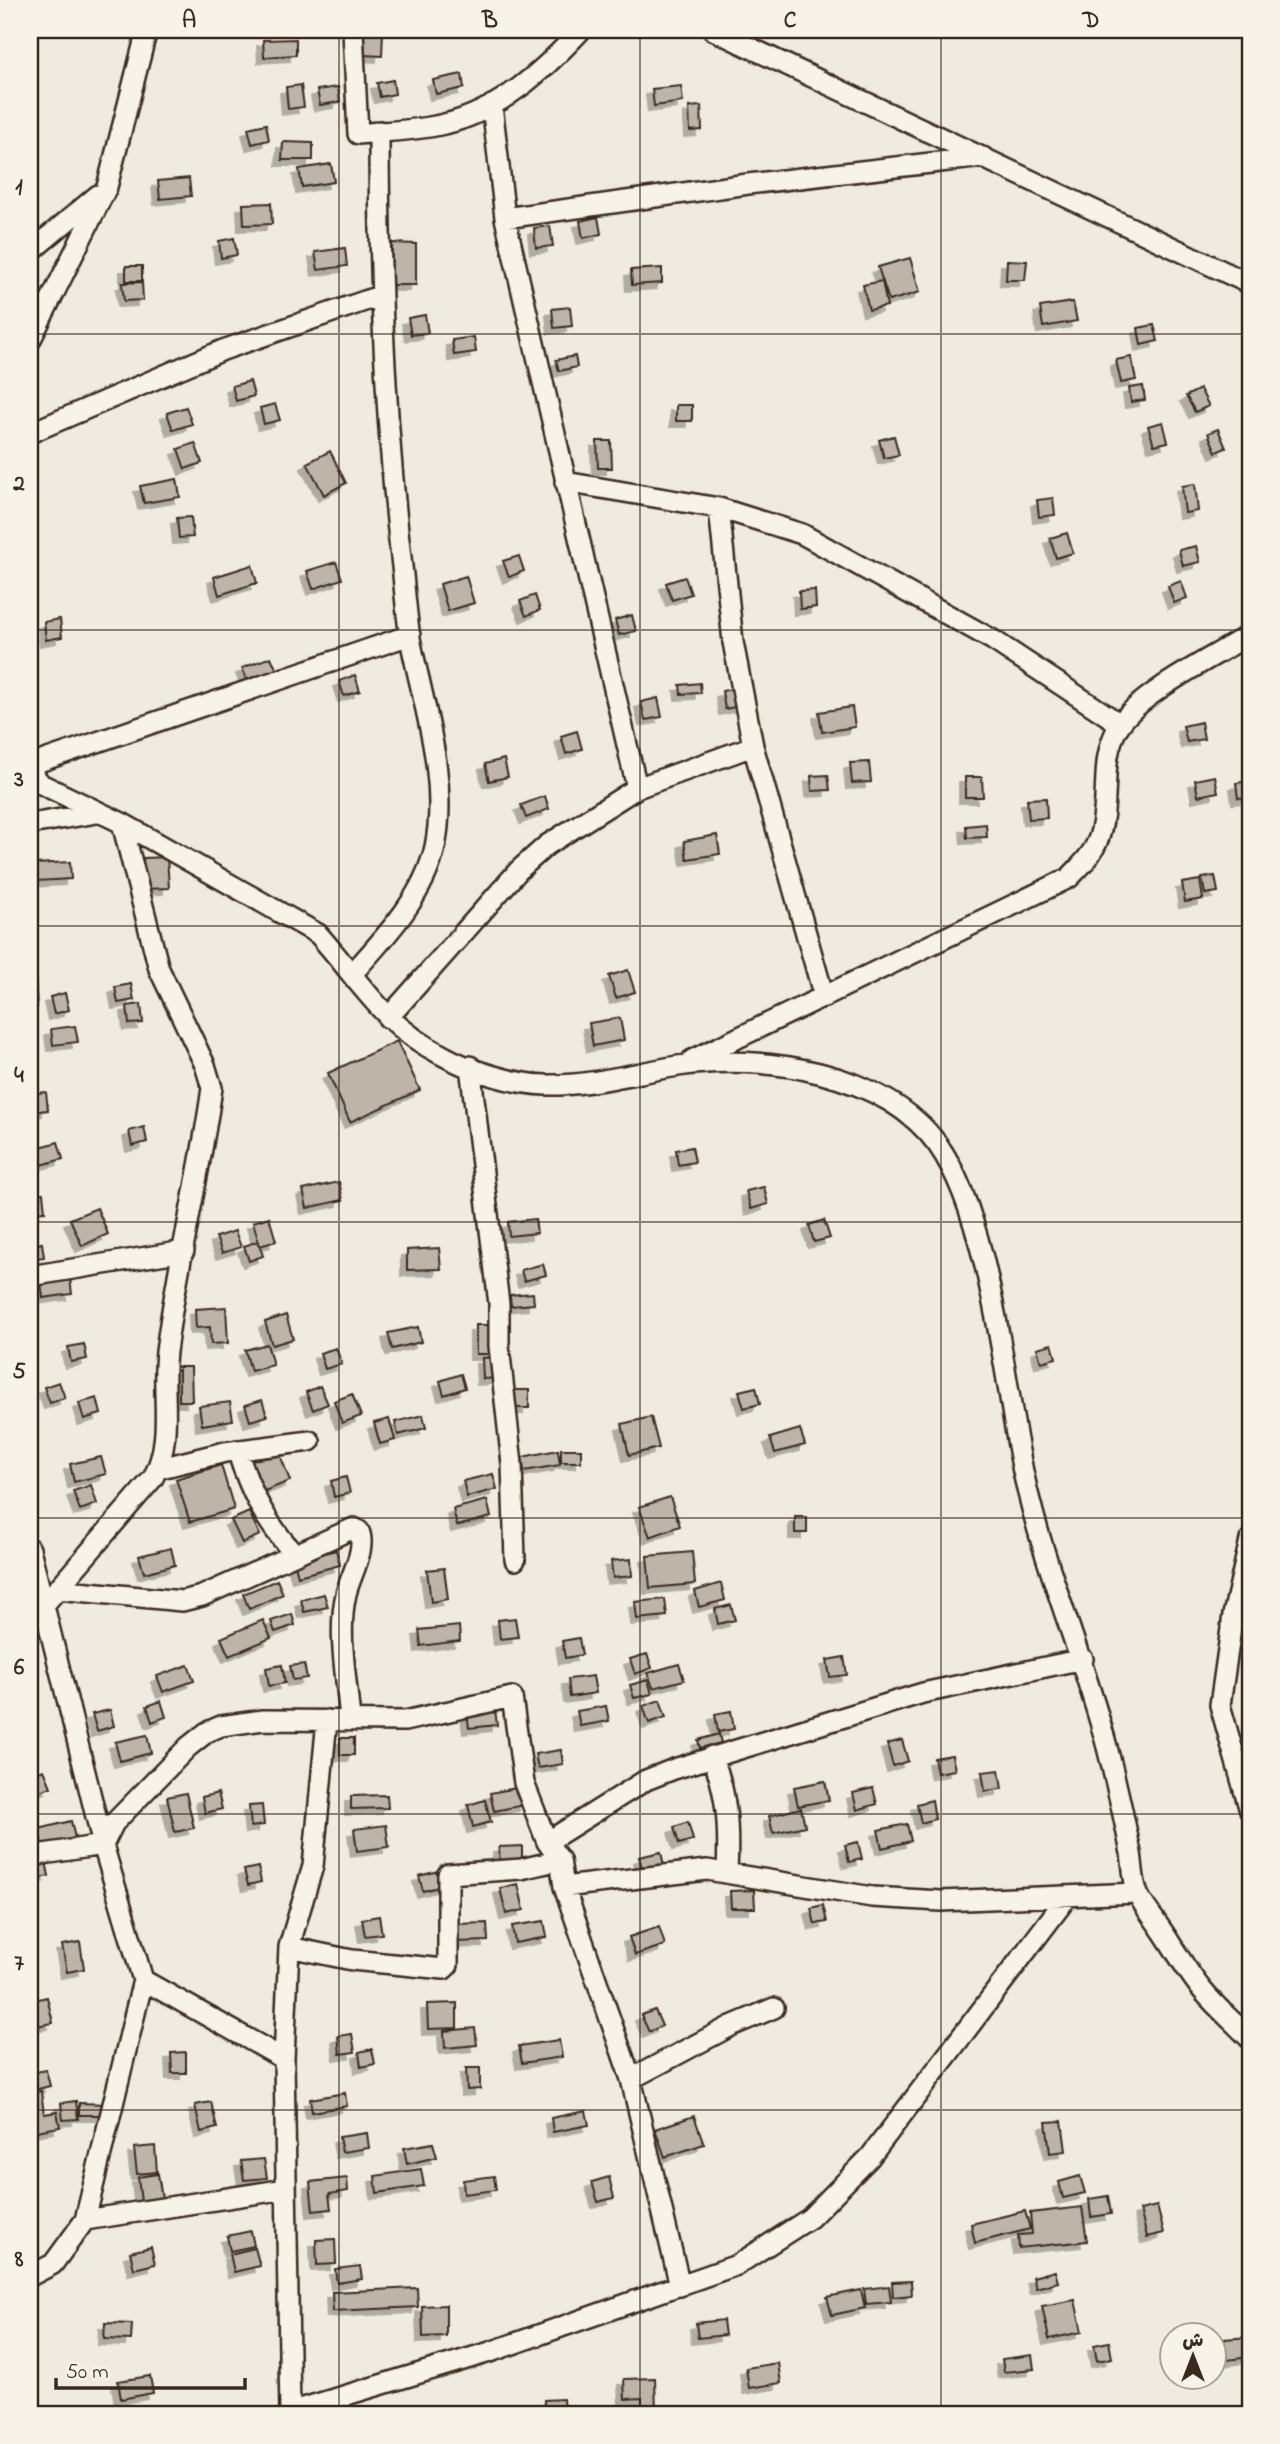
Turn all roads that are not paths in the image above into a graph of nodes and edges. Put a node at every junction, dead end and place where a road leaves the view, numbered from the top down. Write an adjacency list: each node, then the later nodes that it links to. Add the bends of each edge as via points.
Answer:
1 (147, 30): 8 (street)
2 (353, 30): 6 (street, via 358,134)
3 (581, 30): 5 (street, via 543,71)
4 (713, 30): 7 (street)
5 (492, 105): 6 (street, via 445,124); 9 (street)
6 (379, 131): 12 (street)
7 (983, 158): 9 (street); 11 (street)
8 (107, 187): 10 (street); 13 (street)
9 (505, 218): 15 (street)
10 (30, 252)
11 (1250, 284)
12 (379, 296): 14 (street, via 223,350); 18 (street, via 392,488)
13 (30, 341)
14 (30, 433)
15 (565, 482): 16 (street); 23 (street)
16 (719, 508): 19 (street, via 802,534 897,584 993,640); 20 (street, via 733,642)
17 (1250, 634): 19 (street, via 1145,699)
18 (410, 635): 21 (street); 27 (street, via 435,756 439,802 435,848 420,885 394,927)
19 (1120, 724): 28 (street, via 1108,752 1101,831 1089,858 1069,878)
20 (753, 746): 23 (street); 28 (street)
21 (30, 765)
22 (30, 771): 24 (street, via 41,784)
23 (637, 788): 29 (street, via 547,845 519,870)
24 (97, 813): 25 (street); 26 (street)
25 (122, 823): 27 (street, via 318,934); 32 (street, via 159,969 212,1088)
26 (30, 824)
27 (352, 974): 29 (street)
28 (824, 997): 30 (street)
29 (388, 1018): 31 (street, via 446,1058)
30 (681, 1065): 31 (street, via 588,1083 542,1085); 43 (street, via 733,1061 827,1075 876,1094 909,1115 938,1145 958,1184 981,1253 1032,1511)
31 (470, 1066): 40 (street, via 499,1304)
32 (184, 1251): 33 (street); 36 (street, via 166,1355 166,1437)
33 (30, 1276)
34 (310, 1441): 35 (street)
35 (237, 1450): 36 (street); 39 (street, via 252,1496)
36 (157, 1469): 41 (street)
37 (1250, 1540): 47 (street, via 1220,1705)
38 (30, 1549): 42 (street)
39 (294, 1553): 41 (street, via 182,1601); 45 (street, via 354,1528 362,1536 344,1612)
40 (515, 1560)
41 (57, 1589): 42 (street)
42 (36, 1609): 49 (street)
43 (1083, 1659): 46 (street, via 923,1693); 54 (street, via 1108,1751)
44 (327, 1720): 45 (street); 49 (street, via 263,1720 206,1732 114,1823); 56 (street, via 313,1866)
45 (350, 1720): 48 (street, via 422,1719 472,1703 512,1697 524,1783)
46 (712, 1756): 48 (street, via 646,1780); 52 (street, via 729,1822)
47 (1250, 1811)
48 (547, 1842): 51 (street)
49 (103, 1844): 50 (street); 57 (street)
50 (30, 1856)
51 (560, 1860): 53 (street); 56 (street, via 494,1872 449,1874 449,1958 443,1969 352,1960)
52 (727, 1872): 53 (street, via 681,1872); 55 (street, via 872,1898 941,1901)
53 (564, 1887): 61 (street)
54 (1137, 1893): 55 (street); 59 (street, via 1203,1992)
55 (1068, 1896): 65 (street, via 870,2157 818,2210 737,2265)
56 (289, 1947): 60 (street)
57 (143, 1980): 60 (street); 63 (street)
58 (774, 2008): 61 (street)
59 (1250, 2039)
60 (284, 2059): 62 (street)
61 (631, 2079): 65 (street)
62 (286, 2189): 63 (street); 66 (street)
63 (85, 2220): 64 (street, via 65,2251)
64 (30, 2276)
65 (680, 2286): 66 (street, via 489,2352)
66 (290, 2413)

